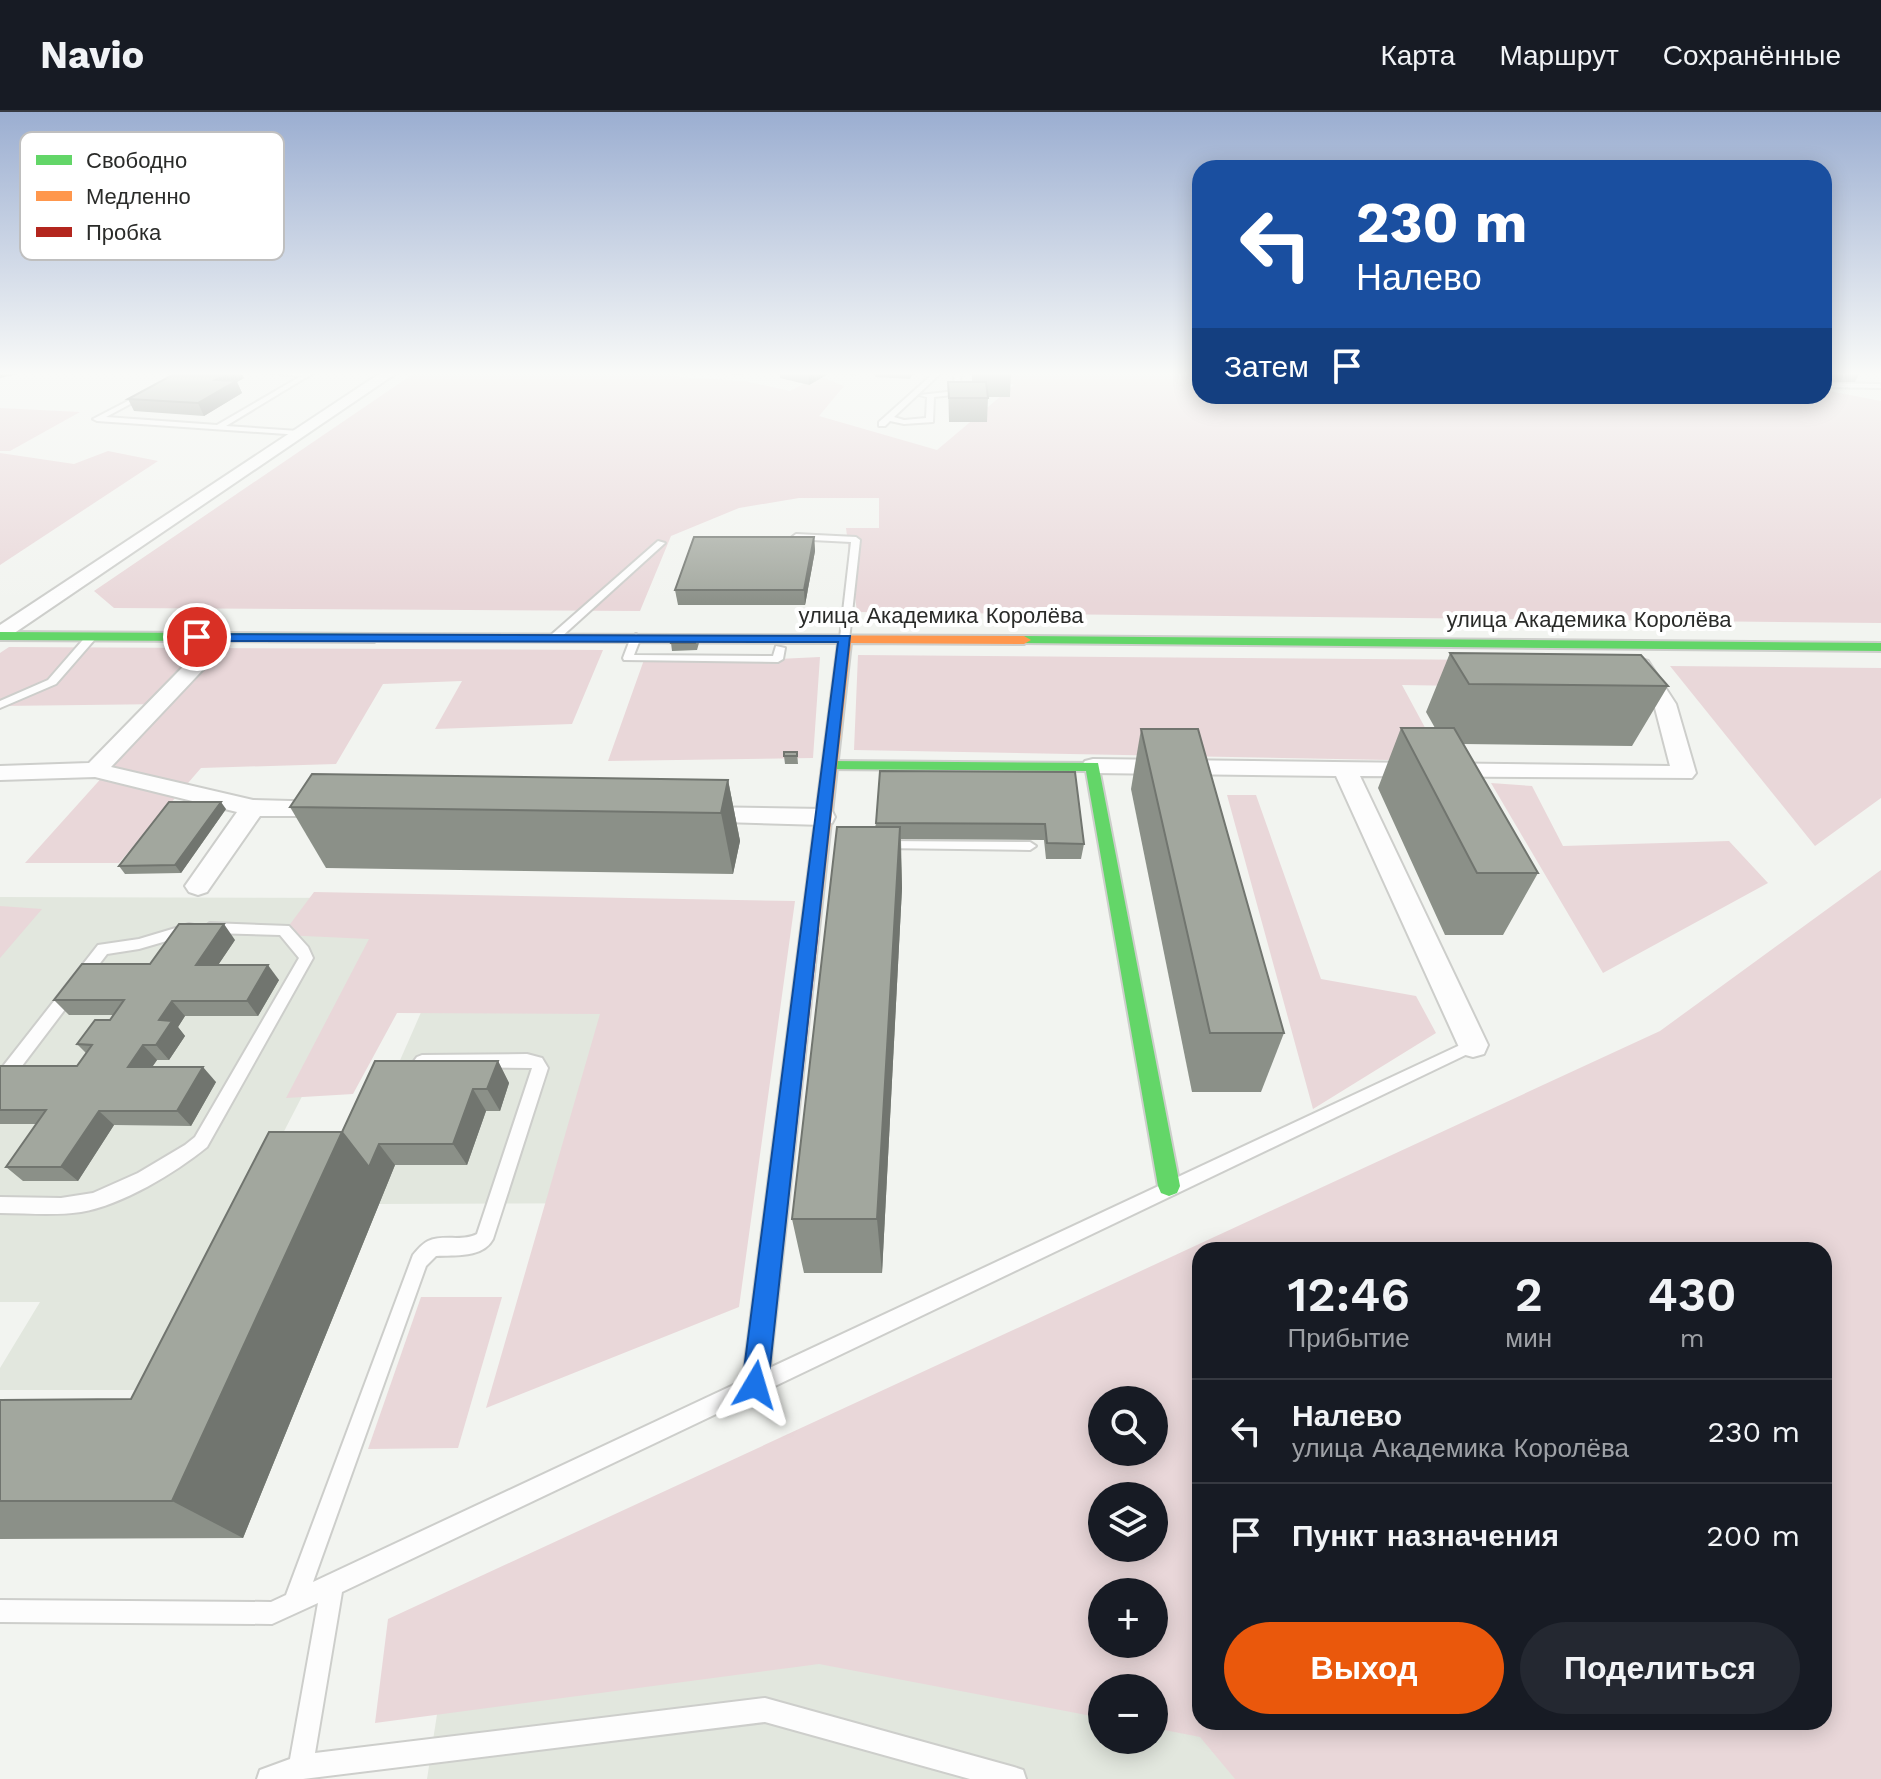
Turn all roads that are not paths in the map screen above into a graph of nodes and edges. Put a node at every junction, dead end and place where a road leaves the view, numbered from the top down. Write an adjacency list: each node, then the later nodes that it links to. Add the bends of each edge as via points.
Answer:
1 (273, 450): 4 (street)
2 (785, 537): 9 (lane, via 856,540)
3 (661, 543): 7 (lane)
4 (0, 635): 5 (street, улица Академика Королёва)
5 (92, 636): 6 (street, улица Академика Королёва); 13 (lane, via 52,682)
6 (223, 637): 7 (street, улица Академика Королёва); 17 (street)
7 (555, 637): 8 (street, улица Академика Королёва)
8 (636, 637): 9 (street, улица Академика Королёва); 12 (lane, via 628,658 778,659)
9 (845, 638): 10 (street, улица Академика Королёва); 14 (street)
10 (1627, 643): 11 (street, улица Академика Королёва); 16 (street, via 1665,704 1684,773)
11 (1881, 647)
12 (780, 648)
13 (0, 705)
14 (829, 766): 15 (street); 22 (street)
15 (1093, 766): 16 (street); 29 (street)
16 (1344, 768): 26 (street)
17 (95, 770): 18 (street); 19 (street)
18 (0, 773)
19 (253, 808): 20 (street); 25 (street)
20 (356, 810)
21 (669, 815): 22 (street)
22 (823, 817): 31 (street, via 826,844)
23 (873, 845): 24 (lane)
24 (1030, 846)
25 (198, 886)
26 (1473, 1045): 29 (lane)
27 (422, 1061): 33 (lane, via 527,1060 540,1068 484,1239 471,1246 432,1248 419,1261)
28 (0, 1082): 30 (lane, via 97,954 109,946 139,944 192,929 273,928 291,935 306,958 192,1150 92,1201)
29 (1169, 1186): 31 (lane)
30 (0, 1205)
31 (755, 1385): 32 (lane)
32 (332, 1584): 33 (lane); 35 (lane)
33 (294, 1603): 34 (lane, via 272,1613)
34 (0, 1611)
35 (301, 1767): 36 (lane); 37 (lane, via 765,1710)
36 (269, 1779)
37 (1014, 1779)

